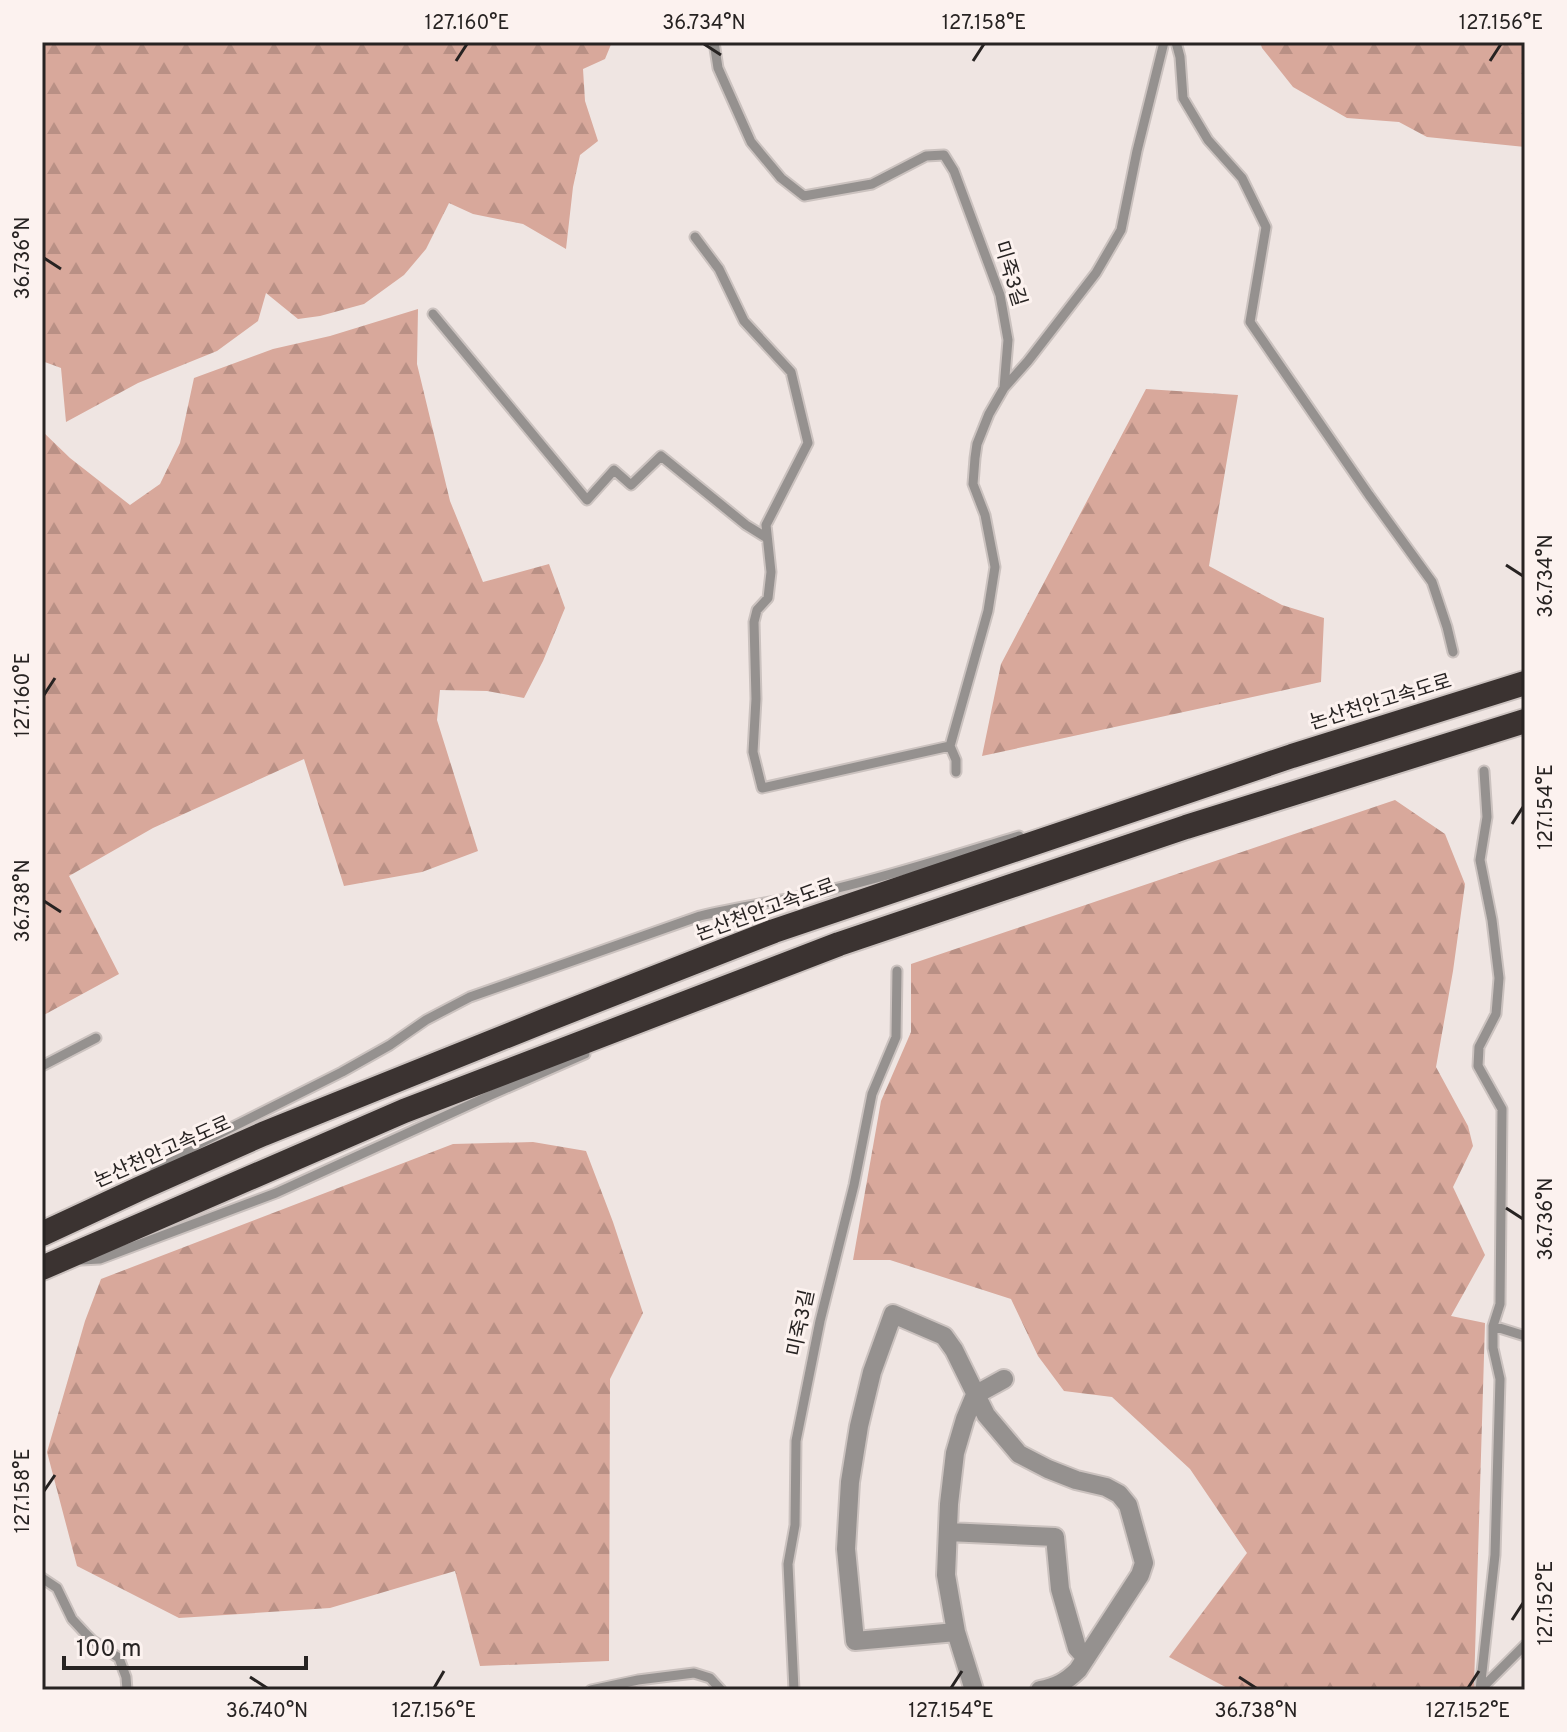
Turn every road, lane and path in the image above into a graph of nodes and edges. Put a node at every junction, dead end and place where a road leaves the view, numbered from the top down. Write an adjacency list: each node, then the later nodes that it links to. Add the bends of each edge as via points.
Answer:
1 (714, 42): 6 (lane, 미죽3길, via 718,68 751,142 804,196 872,184 926,156 944,155 1000,295 1008,340)
2 (1164, 42): 6 (lane, via 1121,230 1096,273)
3 (1176, 42): 8 (lane, via 1183,98 1208,140 1242,178 1266,227 1250,322 1432,582)
4 (695, 237): 7 (lane, via 719,269 744,321 791,372 798,398 808,443 766,525)
5 (433, 314): 7 (lane, via 587,500 614,470 631,485 661,456)
6 (1004, 388): 11 (lane, 미죽3길, via 977,444 973,484 995,567)
7 (767, 538): 11 (lane, via 768,598 754,622 753,752 762,788)
8 (1453, 652)
9 (1525, 683): 14 (highway, 논산천안고속도로)
10 (1525, 721): 16 (highway, via 1156,837)
11 (950, 746): 13 (lane, 미죽3길)
12 (1484, 771): 24 (lane, via 1487,817 1480,860 1499,978 1496,1014 1479,1047 1478,1066 1502,1109 1503,1139 1500,1304)
13 (956, 772)
14 (1059, 836): 21 (highway, 논산천안고속도로, via 774,931); 21 (lane, via 1032,832 833,889 700,916 470,997 342,1072 163,1162)
15 (897, 971): 36 (lane, 미죽3길, via 896,1037 872,1094 796,1441 795,1525 788,1564)
16 (698, 997): 17 (lane); 23 (highway, via 404,1111)
17 (672, 1019)
18 (96, 1038): 20 (lane)
19 (593, 1051): 23 (lane, via 276,1193 100,1259)
20 (42, 1066)
21 (141, 1188): 22 (highway, 논산천안고속도로)
22 (42, 1234)
23 (50, 1264)
24 (1493, 1326): 25 (lane); 31 (lane, via 1500,1416 1495,1555 1480,1690)
25 (1525, 1336)
26 (1004, 1379): 27 (street)
27 (975, 1395): 28 (street, via 955,1453); 30 (street, via 944,1336 893,1314 872,1372 850,1482 846,1549 855,1641); 32 (street, via 1019,1454 1076,1480 1106,1487 1128,1505 1144,1563)
28 (948, 1532): 30 (street, via 946,1575); 32 (street, via 1055,1537 1060,1589 1077,1648)
29 (42, 1578): 33 (lane, via 57,1588 85,1633 119,1658)
30 (956, 1632): 37 (street)
31 (1525, 1645)
32 (1086, 1658): 38 (street, via 1065,1682)
33 (127, 1690)
34 (591, 1690): 35 (lane, via 694,1673 710,1678)
35 (721, 1690)
36 (794, 1690)
37 (974, 1690)
38 (1040, 1690)

